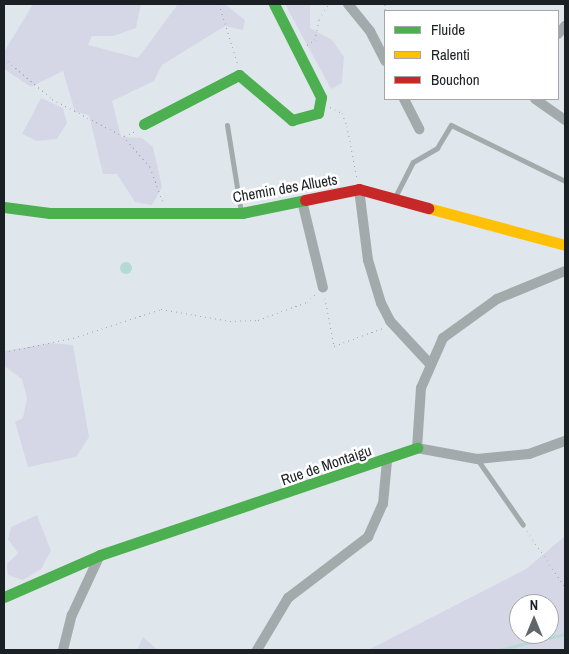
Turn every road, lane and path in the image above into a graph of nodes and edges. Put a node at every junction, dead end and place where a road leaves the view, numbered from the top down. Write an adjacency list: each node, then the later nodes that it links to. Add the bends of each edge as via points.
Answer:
1 (219, 4): 8 (path, via 237,54)
2 (274, 4): 5 (street)
3 (329, 4): 5 (path, via 319,19 316,40)
4 (348, 4): 7 (street, via 370,31)
5 (297, 50): 11 (street)
6 (4, 58): 16 (path, via 52,99)
7 (384, 59)
8 (239, 75): 11 (street, via 249,79 292,120 318,113); 13 (street)
9 (404, 100): 15 (street)
10 (537, 100): 12 (street)
11 (322, 104): 18 (path, via 342,114)
12 (565, 120)
13 (144, 124): 16 (path)
14 (228, 125): 22 (lane)
15 (419, 129)
16 (123, 136): 23 (path, via 150,168)
17 (565, 181): 19 (lane, via 451,125 437,148 413,162)
18 (359, 189): 19 (street, Chemin des Alluets); 20 (street, Chemin des Alluets); 27 (street, via 368,260)
19 (394, 197): 24 (street, Chemin des Alluets)
20 (302, 201): 22 (street, Chemin des Alluets); 26 (street)
21 (4, 207): 23 (street, Chemin des Alluets, via 50,213)
22 (242, 213): 23 (street, Chemin des Alluets)
23 (169, 214)
24 (565, 245)
25 (565, 271): 29 (street, via 475,311 443,338)
26 (323, 288): 27 (path, via 334,346 376,333); 28 (path, via 307,302 258,320 230,321 161,309 73,338)
27 (390, 321): 29 (street)
28 (4, 352)
29 (429, 363): 31 (street, via 417,407)
30 (565, 441): 32 (street, via 529,454)
31 (416, 448): 32 (street); 33 (street, Rue de Montaigu)
32 (477, 459): 34 (lane)
33 (387, 461): 35 (street, Rue de Montaigu); 39 (street, via 383,504 368,537 288,598)
34 (523, 524): 36 (path)
35 (100, 555): 37 (street, Rue de Montaigu); 38 (street, via 72,615)
36 (565, 587)
37 (4, 597)
38 (63, 650)
39 (257, 650)

